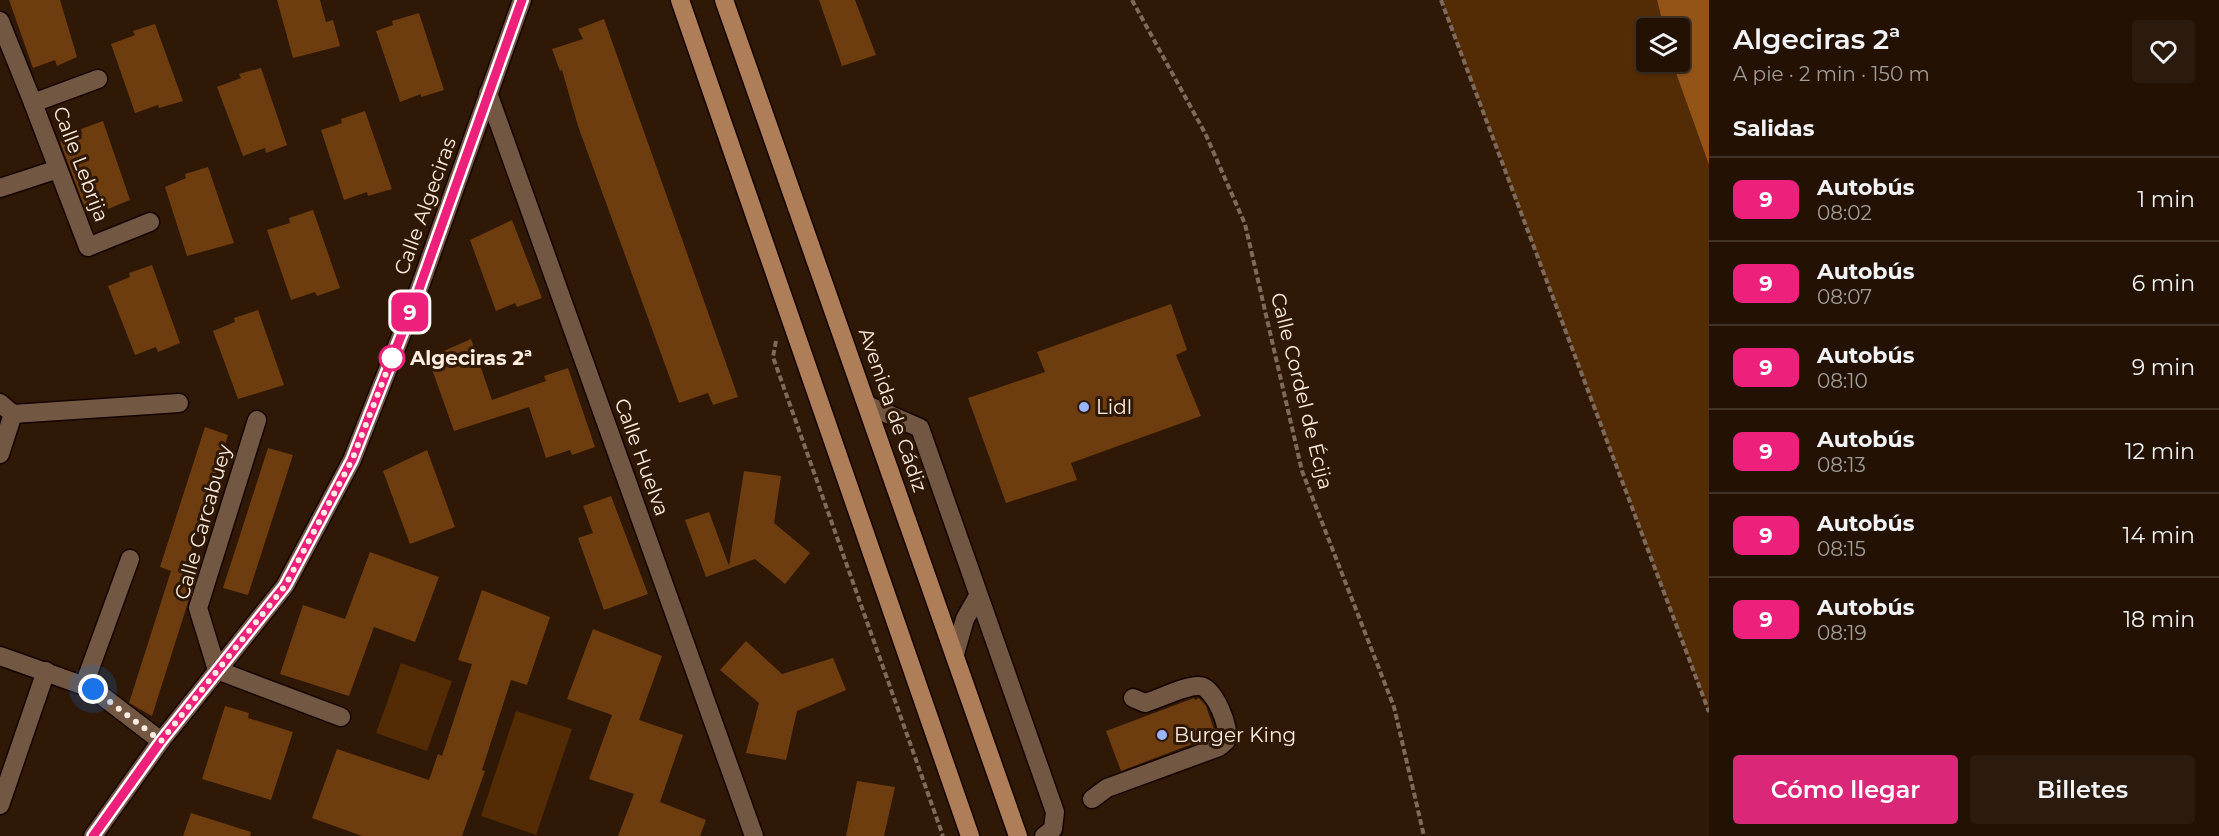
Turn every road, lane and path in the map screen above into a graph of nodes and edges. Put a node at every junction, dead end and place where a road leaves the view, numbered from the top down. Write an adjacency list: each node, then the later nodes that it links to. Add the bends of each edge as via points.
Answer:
1 (522, 0): 8 (street, Calle Algeciras)
2 (680, 0): 33 (main road)
3 (724, 0): 14 (main road, Avenida de Cádiz)
4 (1132, 0): 36 (path, Calle Cordel de Écija, via 1205,133 1245,224 1302,471 1394,707)
5 (1441, 0): 26 (path)
6 (0, 21): 9 (street, Calle Lebrija)
7 (98, 79): 9 (street, Calle Lebrija)
8 (488, 93): 22 (street, Calle Algeciras, via 418,292 352,460 285,586); 32 (street, Calle Huelva)
9 (33, 103): 10 (street, Calle Lebrija)
10 (58, 169): 11 (street); 12 (street, Calle Lebrija, via 88,246)
11 (0, 188)
12 (150, 222)
13 (179, 404): 15 (street)
14 (867, 405): 19 (street, via 920,428); 20 (main road, Avenida de Cádiz)
15 (7, 409): 17 (street)
16 (257, 420): 22 (street, Calle Carcabuey, via 198,608)
17 (0, 454)
18 (130, 559): 24 (street)
19 (978, 596): 20 (street, via 965,619); 35 (street, via 1055,812 1053,829)
20 (955, 654): 34 (main road, Avenida de Cádiz)
21 (0, 656): 23 (street)
22 (217, 670): 27 (street); 28 (street, Calle Algeciras)
23 (46, 671): 24 (street); 29 (street)
24 (84, 685): 28 (street)
25 (1133, 698): 30 (street, via 1145,703 1200,685 1209,689 1228,733 1226,741 1107,788)
26 (1709, 712)
27 (341, 717)
28 (161, 741): 31 (street, Calle Algeciras)
29 (2, 798)
30 (1092, 799)
31 (93, 836)
32 (754, 836)
33 (970, 836)
34 (1018, 836)
35 (1044, 836)
36 (1424, 836)

